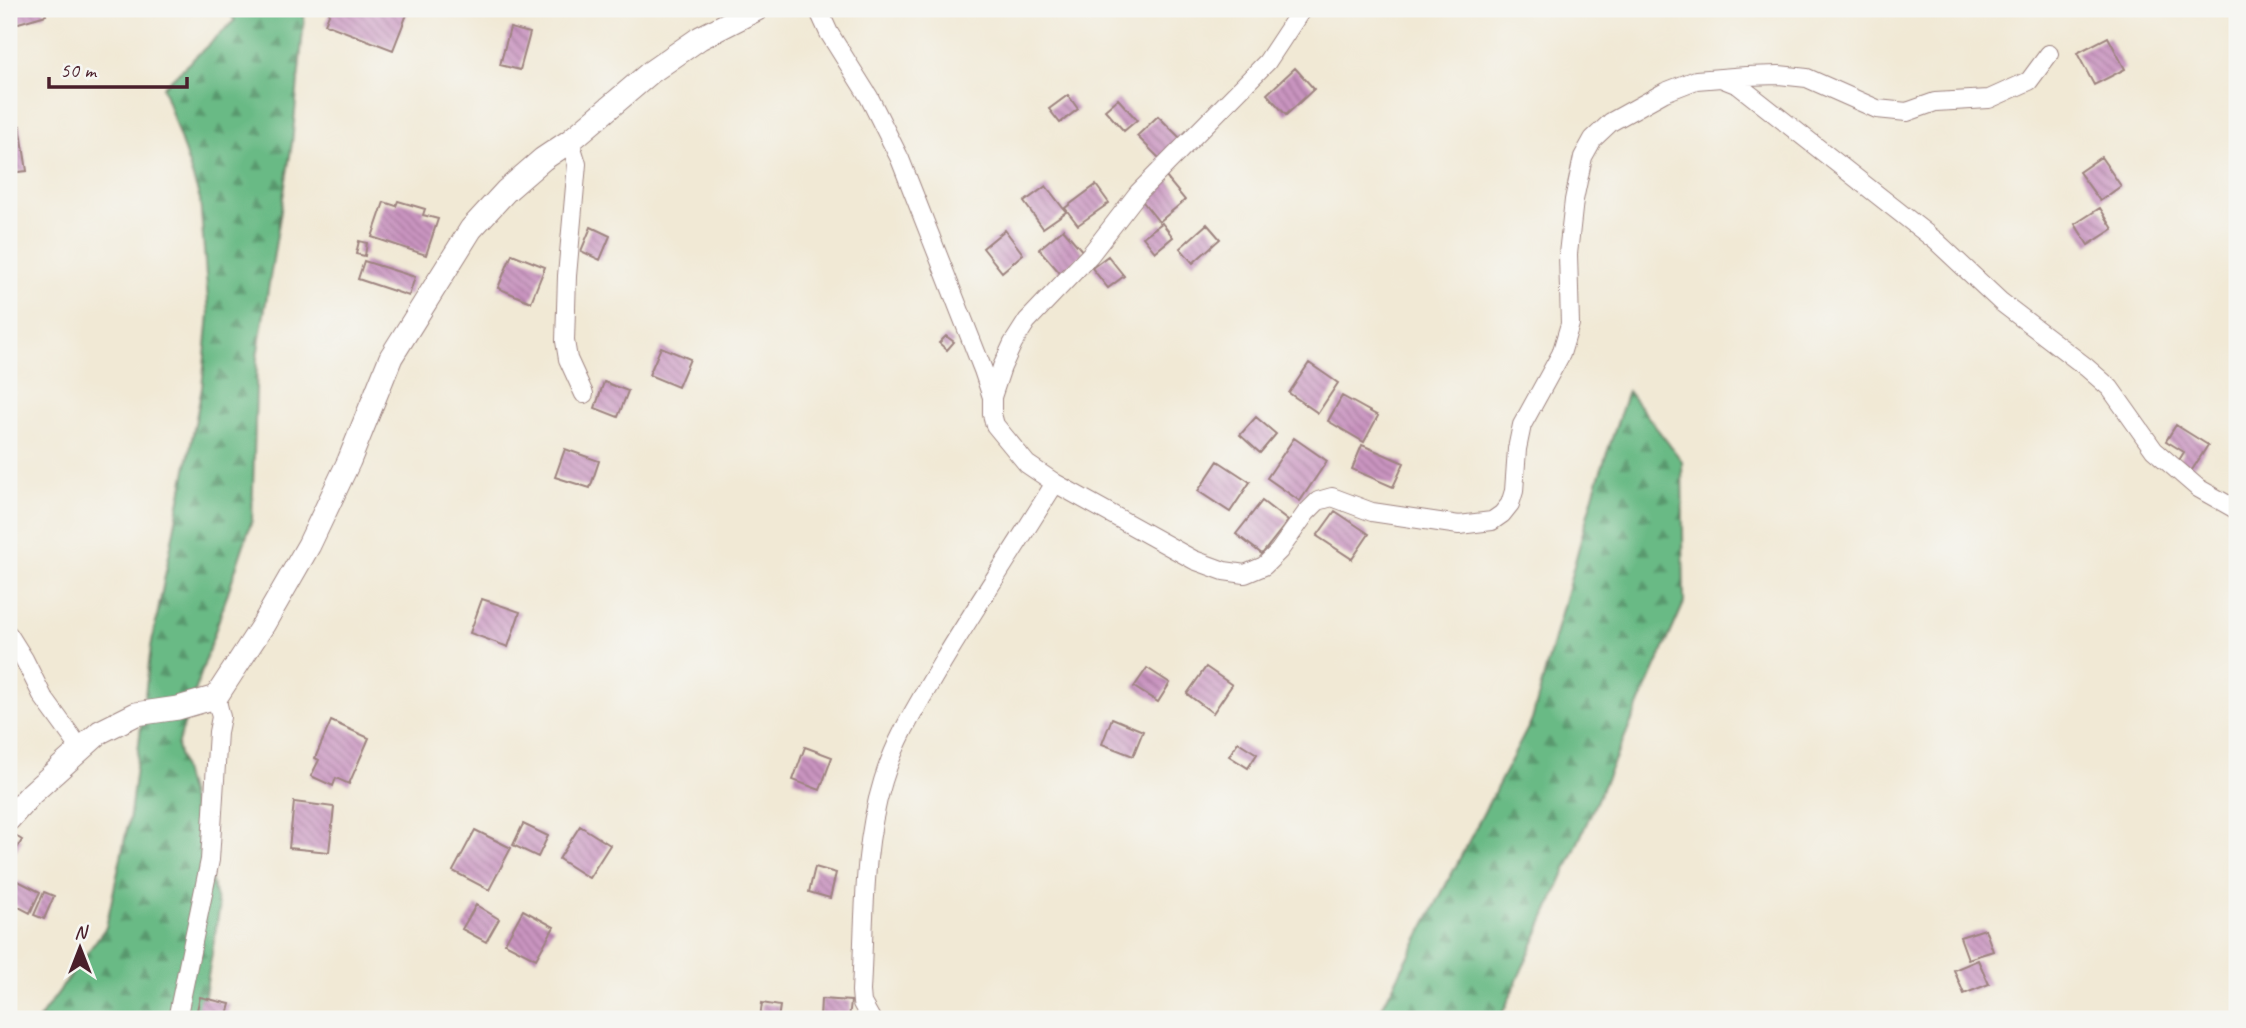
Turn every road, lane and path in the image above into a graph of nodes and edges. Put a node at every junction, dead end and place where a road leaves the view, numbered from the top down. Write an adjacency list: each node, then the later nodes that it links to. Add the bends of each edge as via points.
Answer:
1 (757, 9): 6 (street, via 700,38 651,72)
2 (818, 9): 8 (street, via 900,159)
3 (1302, 9): 8 (street, via 1267,62 1138,193 1090,255 1027,321)
4 (2049, 54): 5 (street, via 2029,81 1989,99 1935,102 1907,112 1877,109 1807,78)
5 (1719, 78): 9 (street, via 1696,80 1665,92 1611,122 1587,147 1567,254 1570,324 1561,354 1522,425 1510,504 1492,521 1459,525 1372,512 1332,497 1318,501 1306,513 1264,566 1245,574 1194,560); 10 (street, via 1738,85 1936,241 2001,302 2110,388 2154,450 2198,488)
6 (570, 141): 7 (street, via 578,164 565,341); 12 (street, via 506,191 471,229 391,356 309,545)
7 (584, 394)
8 (992, 397): 9 (street, via 992,414 1002,436 1027,464)
9 (1055, 483): 16 (street, via 961,631 892,752 867,857 861,991)
10 (2237, 510)
11 (9, 635): 13 (street, via 43,697)
12 (216, 697): 13 (street, via 136,714); 15 (street, via 221,717 210,860)
13 (80, 748): 14 (street)
14 (9, 819)
15 (177, 1019)
16 (871, 1019)

